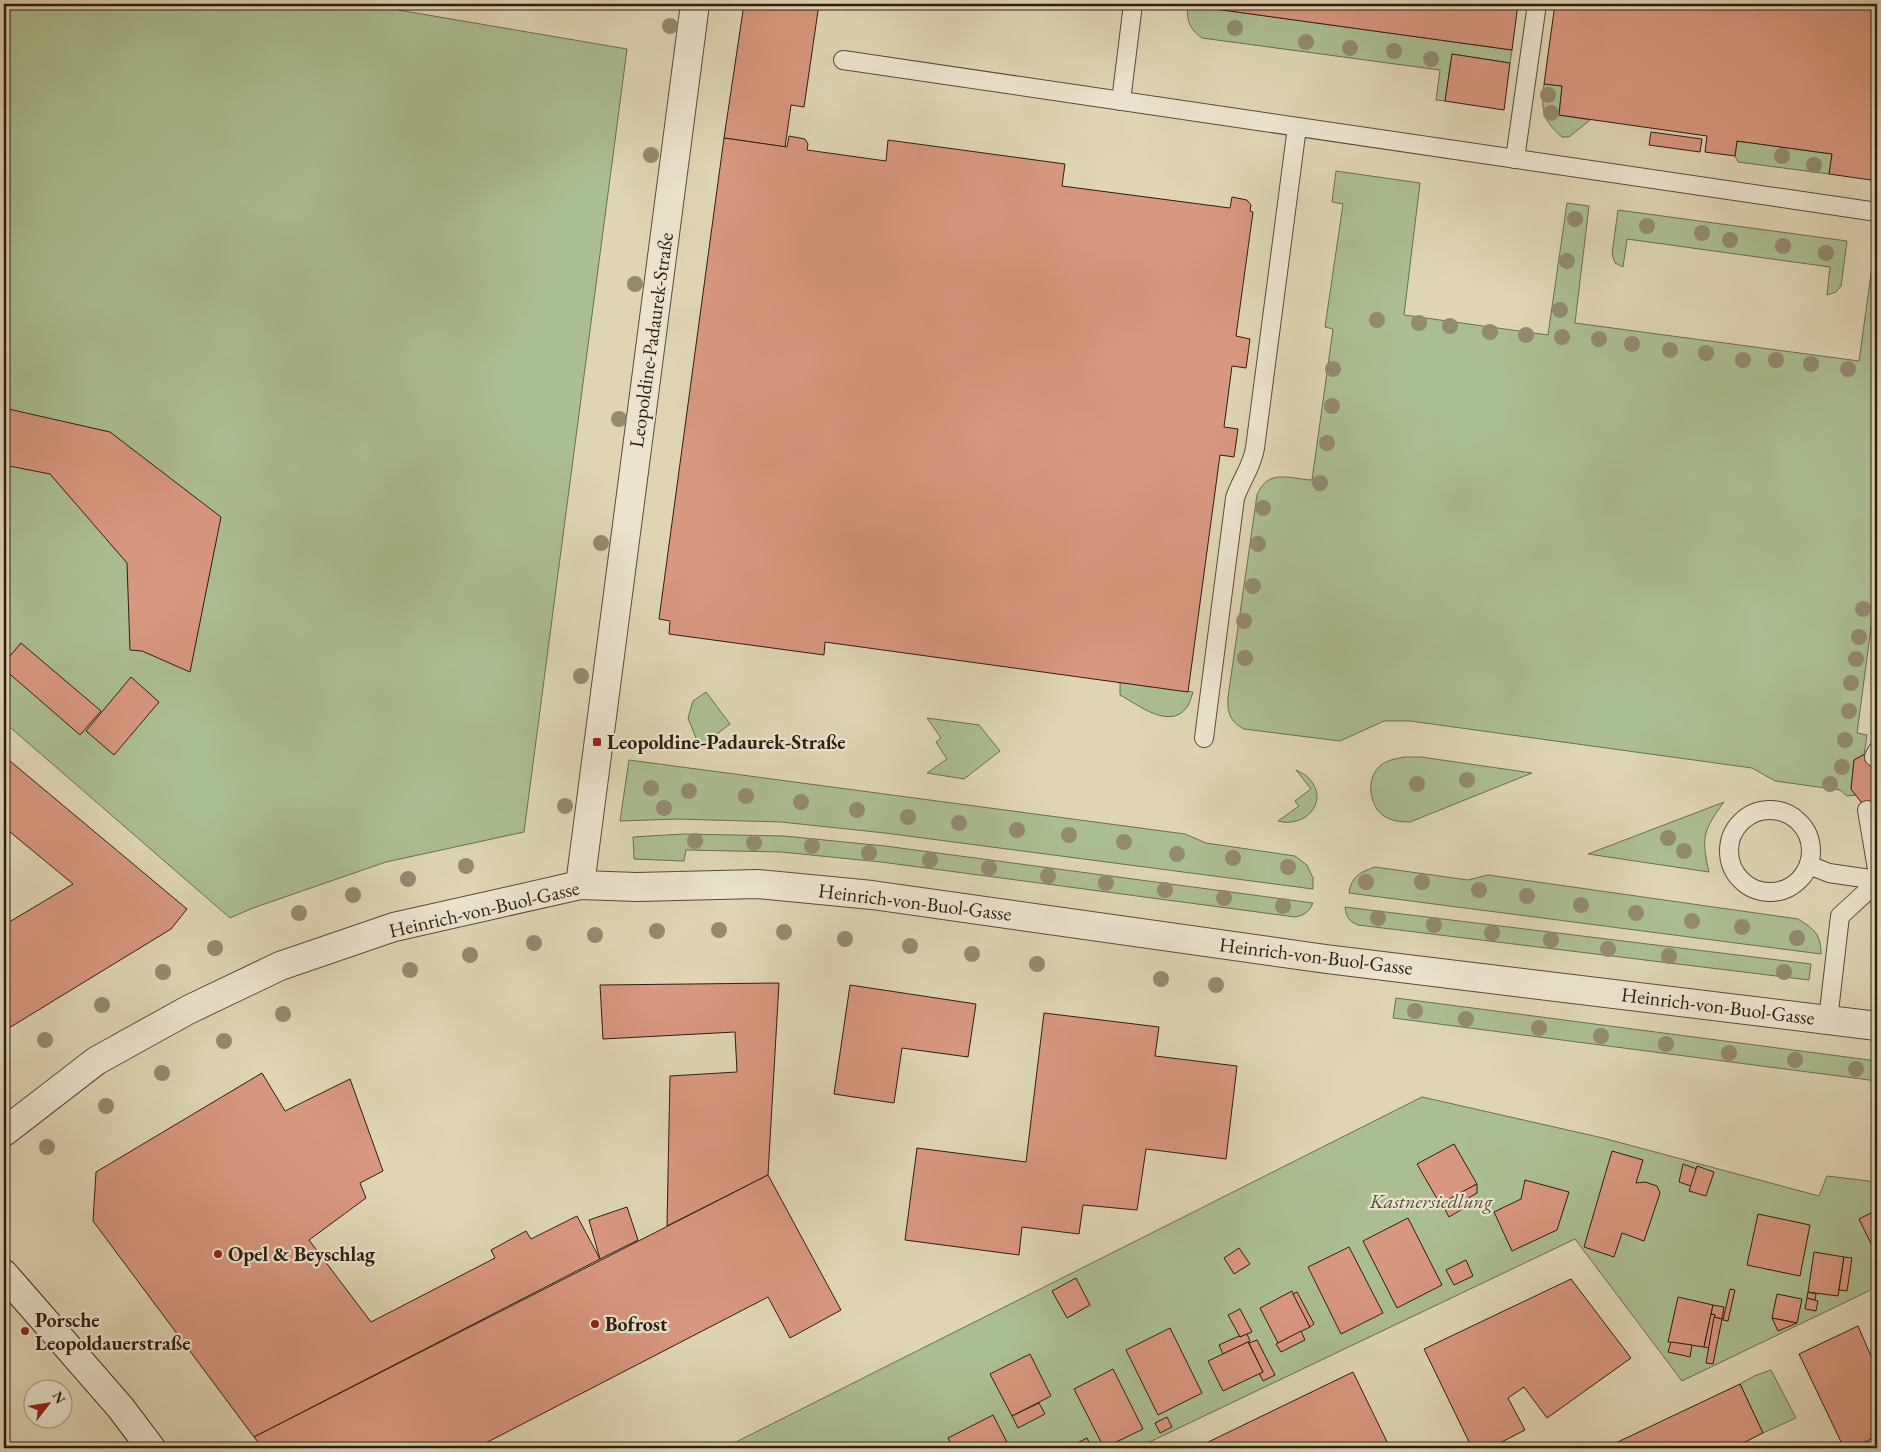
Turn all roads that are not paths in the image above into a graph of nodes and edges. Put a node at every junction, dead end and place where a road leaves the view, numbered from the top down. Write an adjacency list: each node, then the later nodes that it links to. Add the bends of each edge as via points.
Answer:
1 (695, 4): 14 (street, Leopoldine-Padaurek-Straße)
2 (1133, 4): 5 (lane)
3 (1537, 4): 7 (lane)
4 (843, 60): 5 (lane)
5 (1122, 101): 6 (lane)
6 (1297, 127): 7 (lane); 9 (lane, via 1255,448 1253,460 1235,498)
7 (1515, 159): 8 (lane)
8 (1877, 212)
9 (1204, 738)
10 (1867, 810): 12 (lane)
11 (1809, 865): 11 (lane, via 1812,856 1810,840 1803,825 1790,814 1758,811 1743,819 1733,833 1728,850 1731,866 1741,881 1755,890 1786,890 1798,882); 13 (lane, via 1829,873)
12 (1877, 869)
13 (1877, 881): 15 (lane, via 1840,916)
14 (580, 885): 15 (street, Heinrich-von-Buol-Gasse, via 758,884 852,893 1326,959); 17 (street, Heinrich-von-Buol-Gasse, via 394,927 280,966 188,1010 96,1061)
15 (1828, 1020): 16 (street, Heinrich-von-Buol-Gasse)
16 (1877, 1026)
17 (4, 1132)
18 (4, 1274): 19 (street, via 120,1407)
19 (151, 1448)

